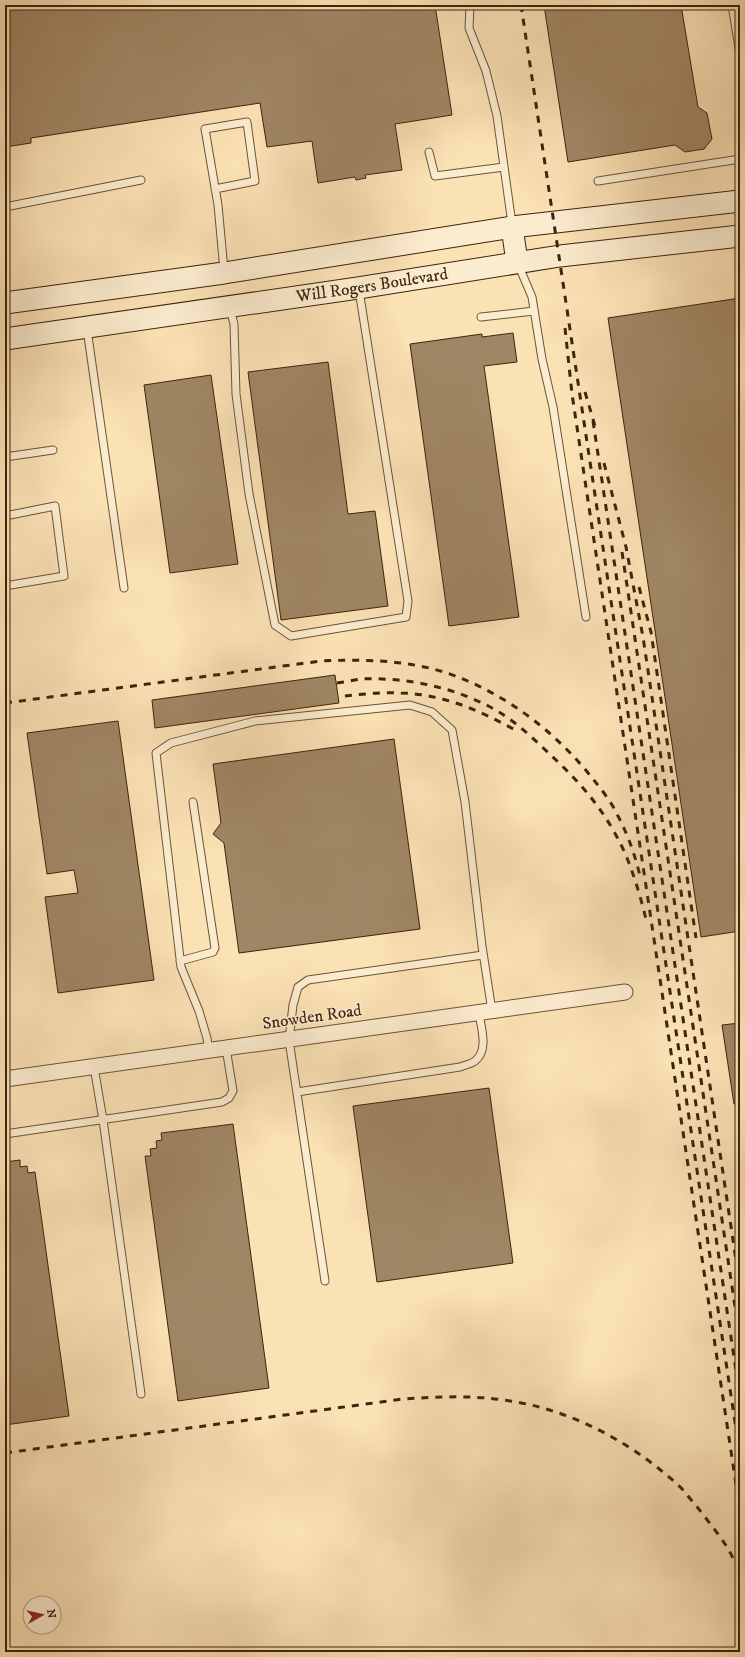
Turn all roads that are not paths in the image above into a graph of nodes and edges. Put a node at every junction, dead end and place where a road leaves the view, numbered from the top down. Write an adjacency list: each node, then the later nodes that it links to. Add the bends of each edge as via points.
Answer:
1 (470, 5): 6 (lane, via 469,28 490,86)
2 (732, 5): 3 (lane)
3 (740, 54)
4 (429, 152): 6 (lane, via 435,176)
5 (740, 159): 8 (lane)
6 (504, 167): 12 (lane)
7 (141, 180): 11 (lane)
8 (598, 181)
9 (215, 189): 9 (lane, via 205,129 247,122 255,181); 15 (lane)
10 (740, 201): 12 (main road, Will Rogers Boulevard)
11 (5, 207)
12 (512, 227): 14 (main road); 15 (main road, Will Rogers Boulevard)
13 (740, 236): 14 (main road, Will Rogers Boulevard)
14 (517, 262): 16 (main road, Will Rogers Boulevard); 19 (lane, via 532,297)
15 (224, 272): 17 (main road, Will Rogers Boulevard); 18 (main road)
16 (358, 288): 18 (main road, Will Rogers Boulevard); 18 (lane, via 408,601 406,617 291,636 275,625 251,502 236,394 234,324)
17 (5, 303)
18 (229, 306): 21 (main road, Will Rogers Boulevard)
19 (534, 311): 20 (lane); 28 (lane, via 553,408)
20 (481, 317)
21 (86, 327): 22 (main road, Will Rogers Boulevard); 27 (lane)
22 (5, 339)
23 (53, 450): 24 (lane)
24 (5, 457)
25 (5, 516): 26 (lane, via 55,506 64,576)
26 (5, 586)
27 (124, 588)
28 (586, 616)
29 (193, 802): 31 (lane, via 215,948 213,952)
30 (483, 955): 31 (lane, via 465,802 452,730 432,712 410,705 255,721 171,742 156,754); 33 (lane); 34 (lane, via 308,980 298,987)
31 (180, 960): 36 (lane, via 199,1011)
32 (625, 992): 33 (street, Snowden Road)
33 (486, 1012): 34 (street, Snowden Road); 39 (lane, via 484,1044 474,1062 460,1067)
34 (289, 1040): 35 (street, Snowden Road); 39 (lane)
35 (226, 1048): 36 (street, Snowden Road); 40 (lane, via 233,1091 229,1098 222,1102)
36 (209, 1051): 37 (street, Snowden Road)
37 (94, 1067): 38 (street, Snowden Road); 40 (lane)
38 (5, 1079)
39 (297, 1092): 42 (lane)
40 (103, 1120): 41 (lane); 43 (lane)
41 (5, 1134)
42 (325, 1281)
43 (141, 1394)

